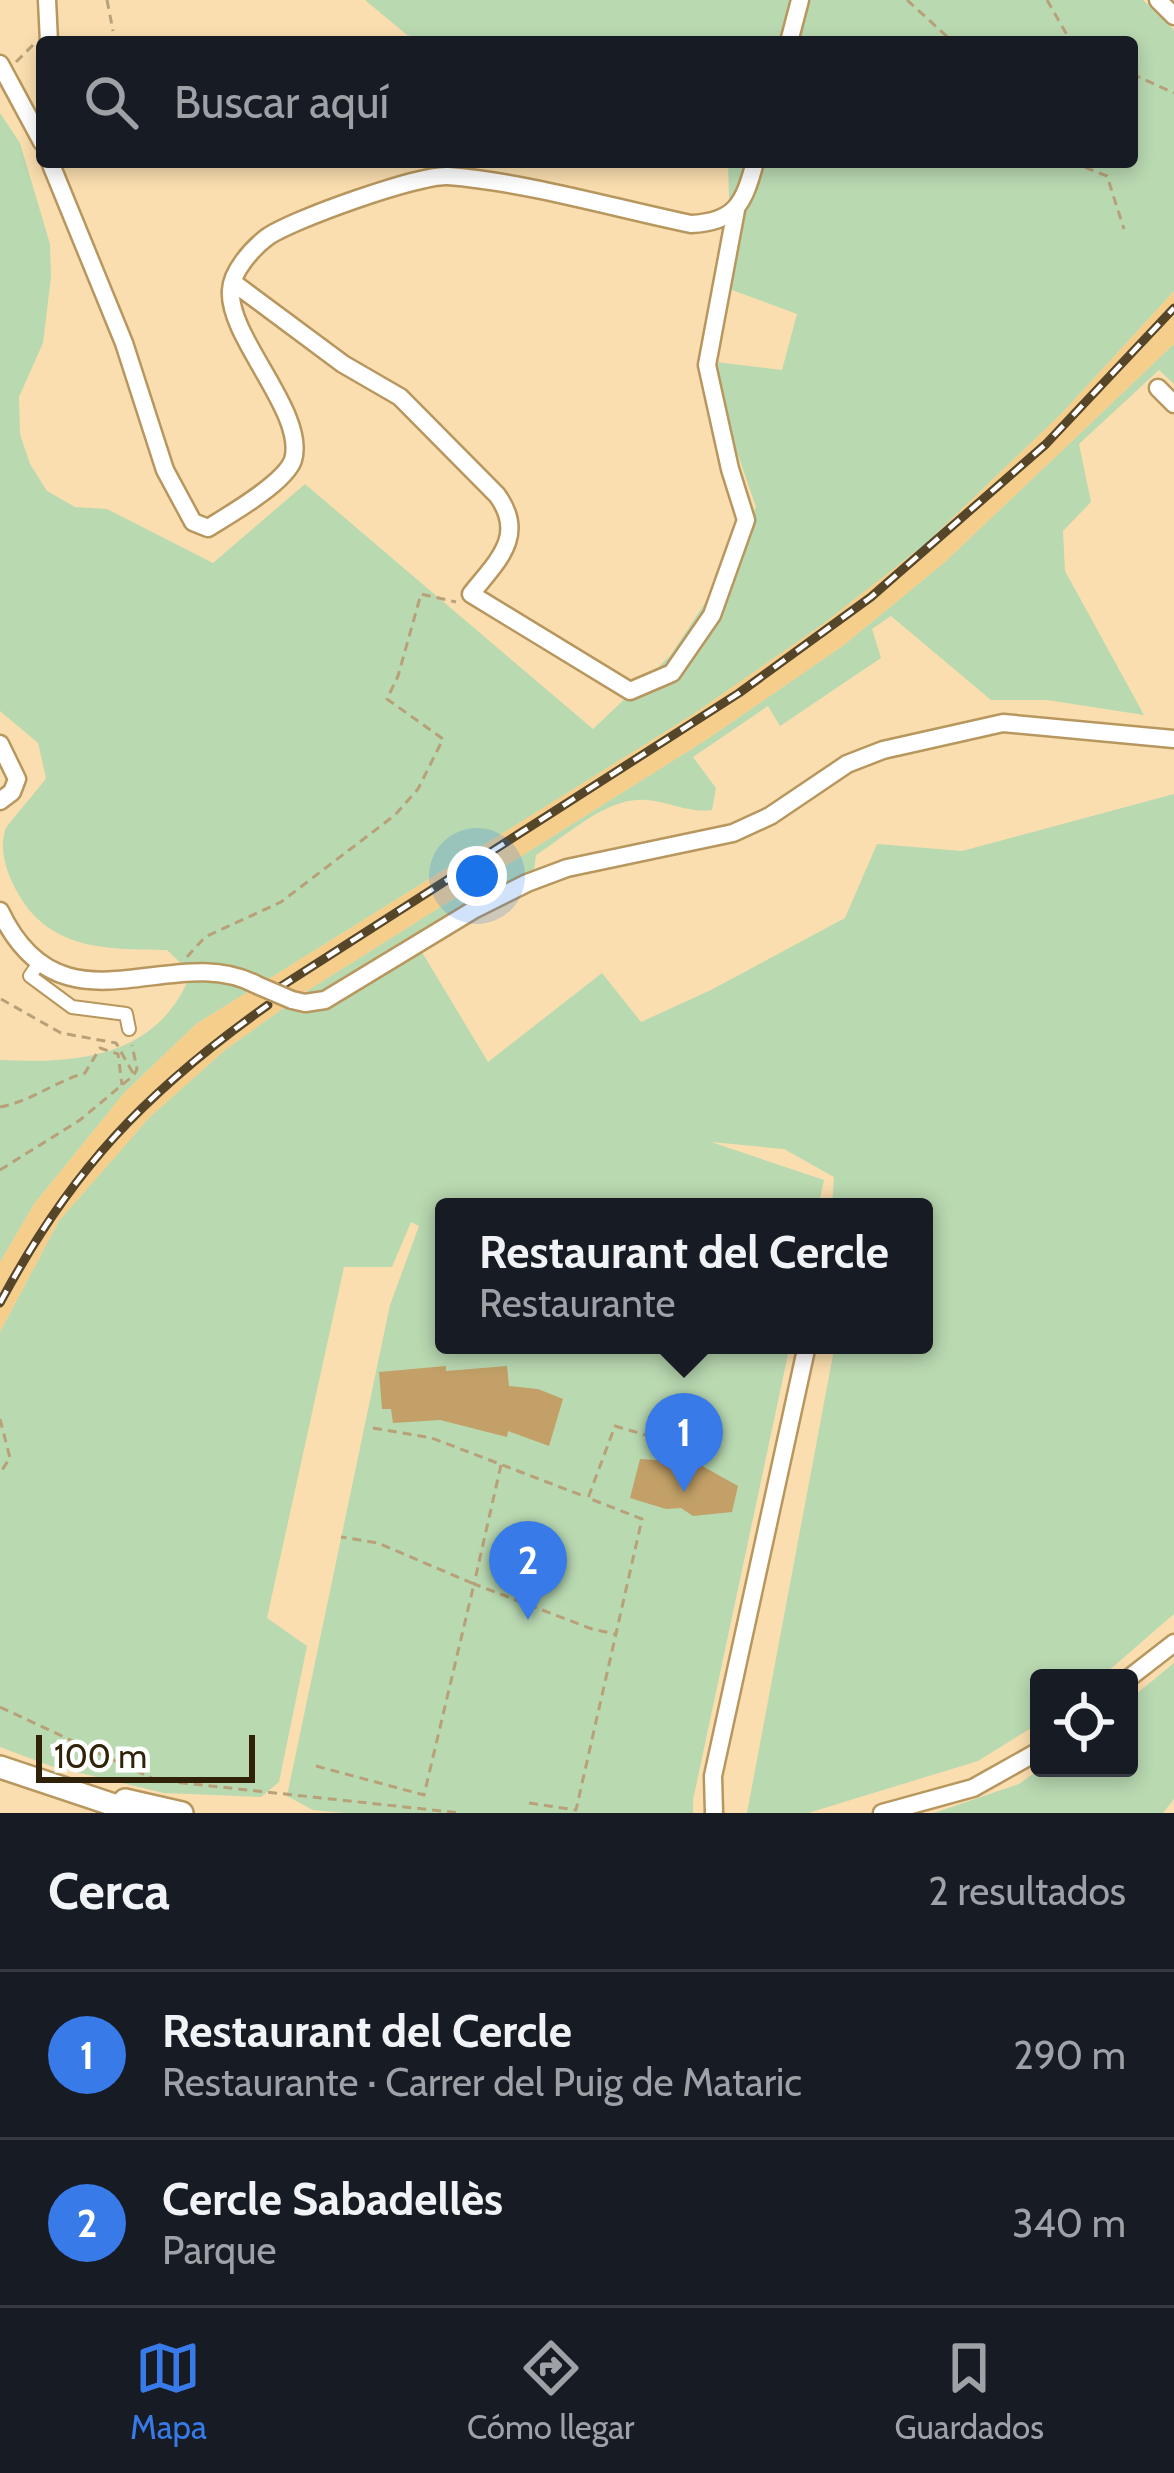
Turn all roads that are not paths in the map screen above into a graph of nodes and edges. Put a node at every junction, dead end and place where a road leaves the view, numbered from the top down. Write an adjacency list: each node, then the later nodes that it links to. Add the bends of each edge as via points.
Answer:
1 (47, 0): 5 (street)
2 (800, 0): 6 (street)
3 (1157, 0): 4 (street)
4 (1174, 16)
5 (48, 36)
6 (791, 36)
7 (2, 72): 8 (street)
8 (36, 132)
9 (53, 168): 12 (street)
10 (66, 168): 12 (street)
11 (753, 168): 13 (street)
12 (64, 194): 14 (street, via 166,470 194,522 208,528 282,477 293,459 292,431 238,319)
13 (736, 210): 14 (street, via 691,224 430,176 266,238); 14 (street, via 707,365 746,520 712,615 672,673 630,692 471,594 508,546 509,512 497,495 400,397)
14 (234, 283)
15 (1158, 388): 16 (street)
16 (1174, 404)
17 (1174, 739): 21 (street, bridge, via 1022,722 884,750 733,833 527,883 325,1000 292,1000 227,973 106,981)
18 (0, 744): 19 (street, via 17,778)
19 (0, 801)
20 (0, 911): 21 (street, via 16,944)
21 (39, 963): 22 (street, via 30,976 71,1007 126,1014)
22 (129, 1029)
23 (805, 1354): 33 (street, via 713,1776)
24 (1174, 1643): 25 (street)
25 (1138, 1671)
26 (1030, 1756): 34 (street, via 973,1787)
27 (0, 1767): 29 (street)
28 (0, 1779): 30 (street)
29 (60, 1786): 31 (street); 32 (street)
30 (108, 1813)
31 (138, 1813)
32 (182, 1813)
33 (714, 1813)
34 (882, 1813)

